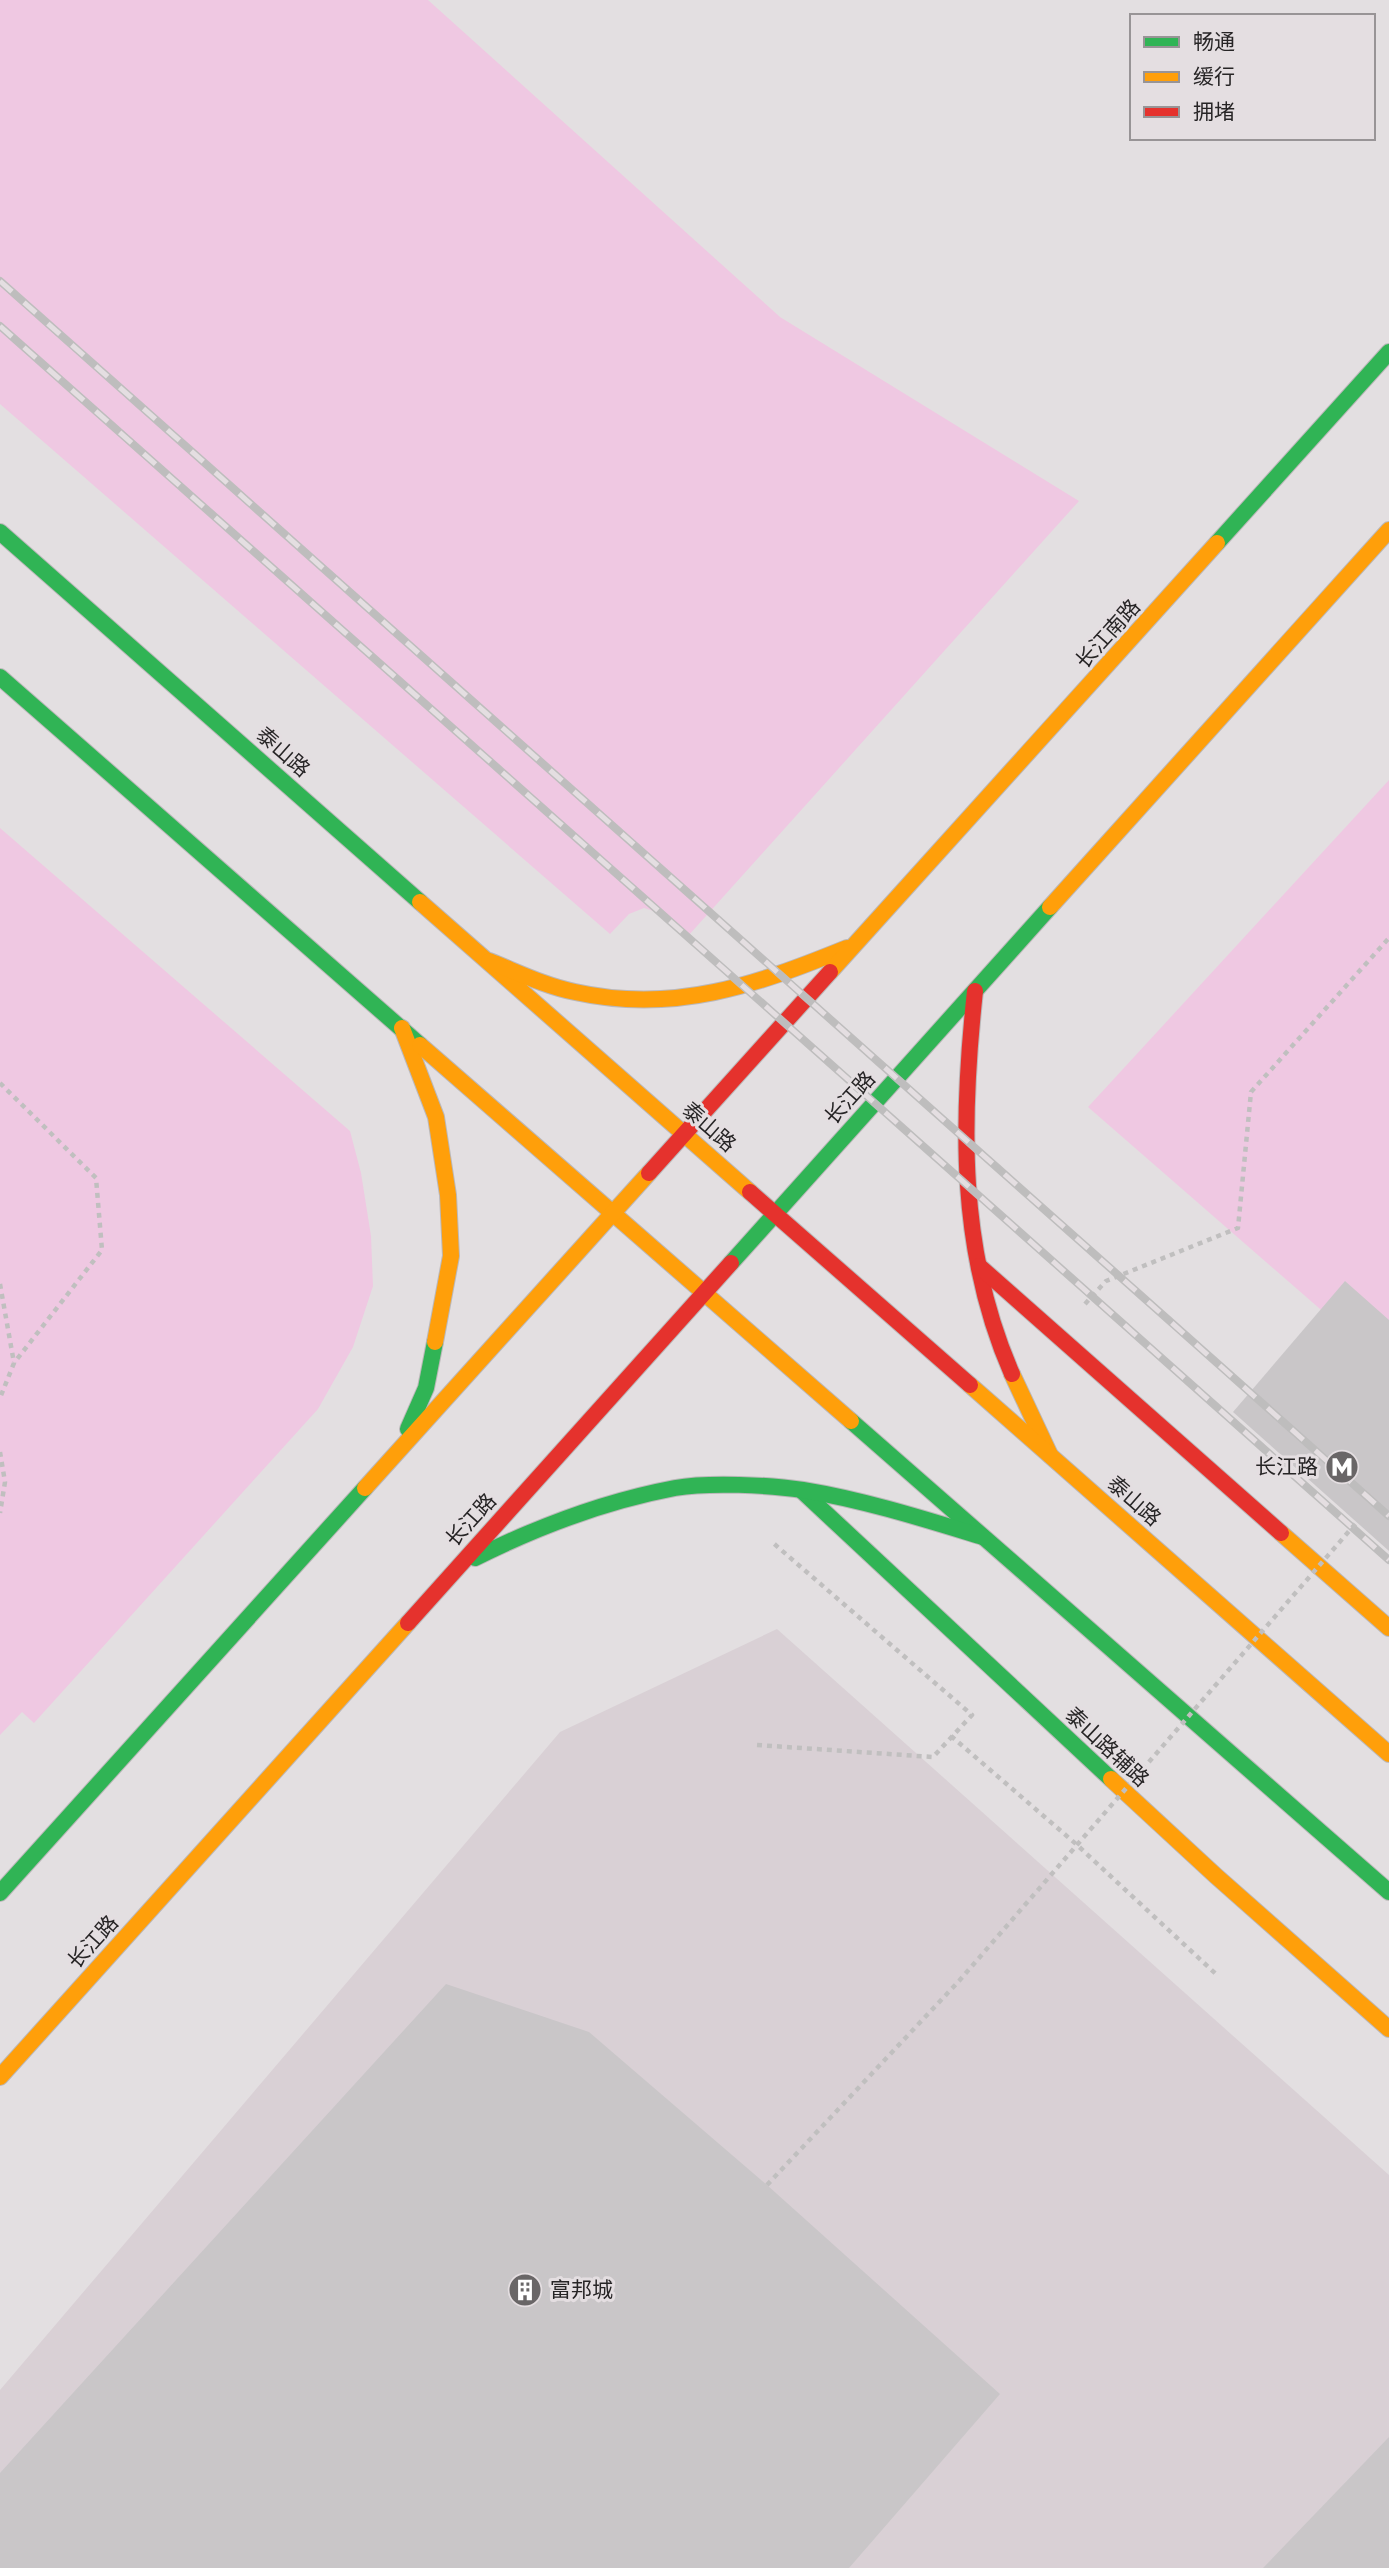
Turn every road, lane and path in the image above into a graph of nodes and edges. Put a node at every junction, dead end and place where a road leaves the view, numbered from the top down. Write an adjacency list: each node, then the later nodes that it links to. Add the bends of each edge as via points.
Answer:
1 (1389, 352): 6 (main road, 长江南路)
2 (1389, 530): 8 (main road)
3 (0, 532): 7 (main road, 泰山路)
4 (0, 677): 9 (main road)
5 (1389, 938): 17 (path, via 1251,1092 1238,1228 1106,1281)
6 (858, 943): 7 (main road, via 785,974 713,995 642,1003 574,992); 11 (main road)
7 (489, 961): 11 (main road, 泰山路)
8 (975, 991): 12 (main road, 长江路); 14 (main road, via 968,1045 964,1174)
9 (402, 1028): 13 (main road); 22 (main road, via 436,1117 448,1195 451,1256 426,1388)
10 (0, 1083): 18 (path, via 96,1178 102,1250)
11 (685, 1134): 12 (main road, 泰山路); 13 (main road)
12 (775, 1213): 16 (main road, 长江路); 21 (main road, 泰山路)
13 (614, 1214): 16 (main road); 22 (main road)
14 (979, 1266): 17 (main road); 21 (main road, via 989,1313)
15 (0, 1284): 18 (path)
16 (704, 1292): 26 (main road); 28 (main road, 长江路)
17 (1056, 1334): 29 (main road)
18 (14, 1363): 19 (path)
19 (0, 1398)
20 (0, 1451): 24 (path, via 5,1482)
21 (1050, 1455): 32 (main road, 泰山路)
22 (396, 1456): 35 (main road)
23 (801, 1490): 26 (main road, via 886,1507); 28 (main road, via 677,1488 526,1533); 37 (main road, 泰山路辅路, via 1216,1877)
24 (0, 1513)
25 (1357, 1522): 33 (path, bridge)
26 (983, 1537): 34 (main road)
27 (772, 1542): 30 (path, via 972,1715)
28 (457, 1567): 38 (main road, 长江路)
29 (1389, 1628)
30 (951, 1736): 31 (path, via 933,1757); 33 (path)
31 (757, 1745)
32 (1389, 1754)
33 (1076, 1844): 36 (path); 39 (path, bridge, via 959,1980)
34 (1389, 1892)
35 (0, 1893)
36 (1217, 1975)
37 (1389, 2029)
38 (0, 2077)
39 (767, 2185)

